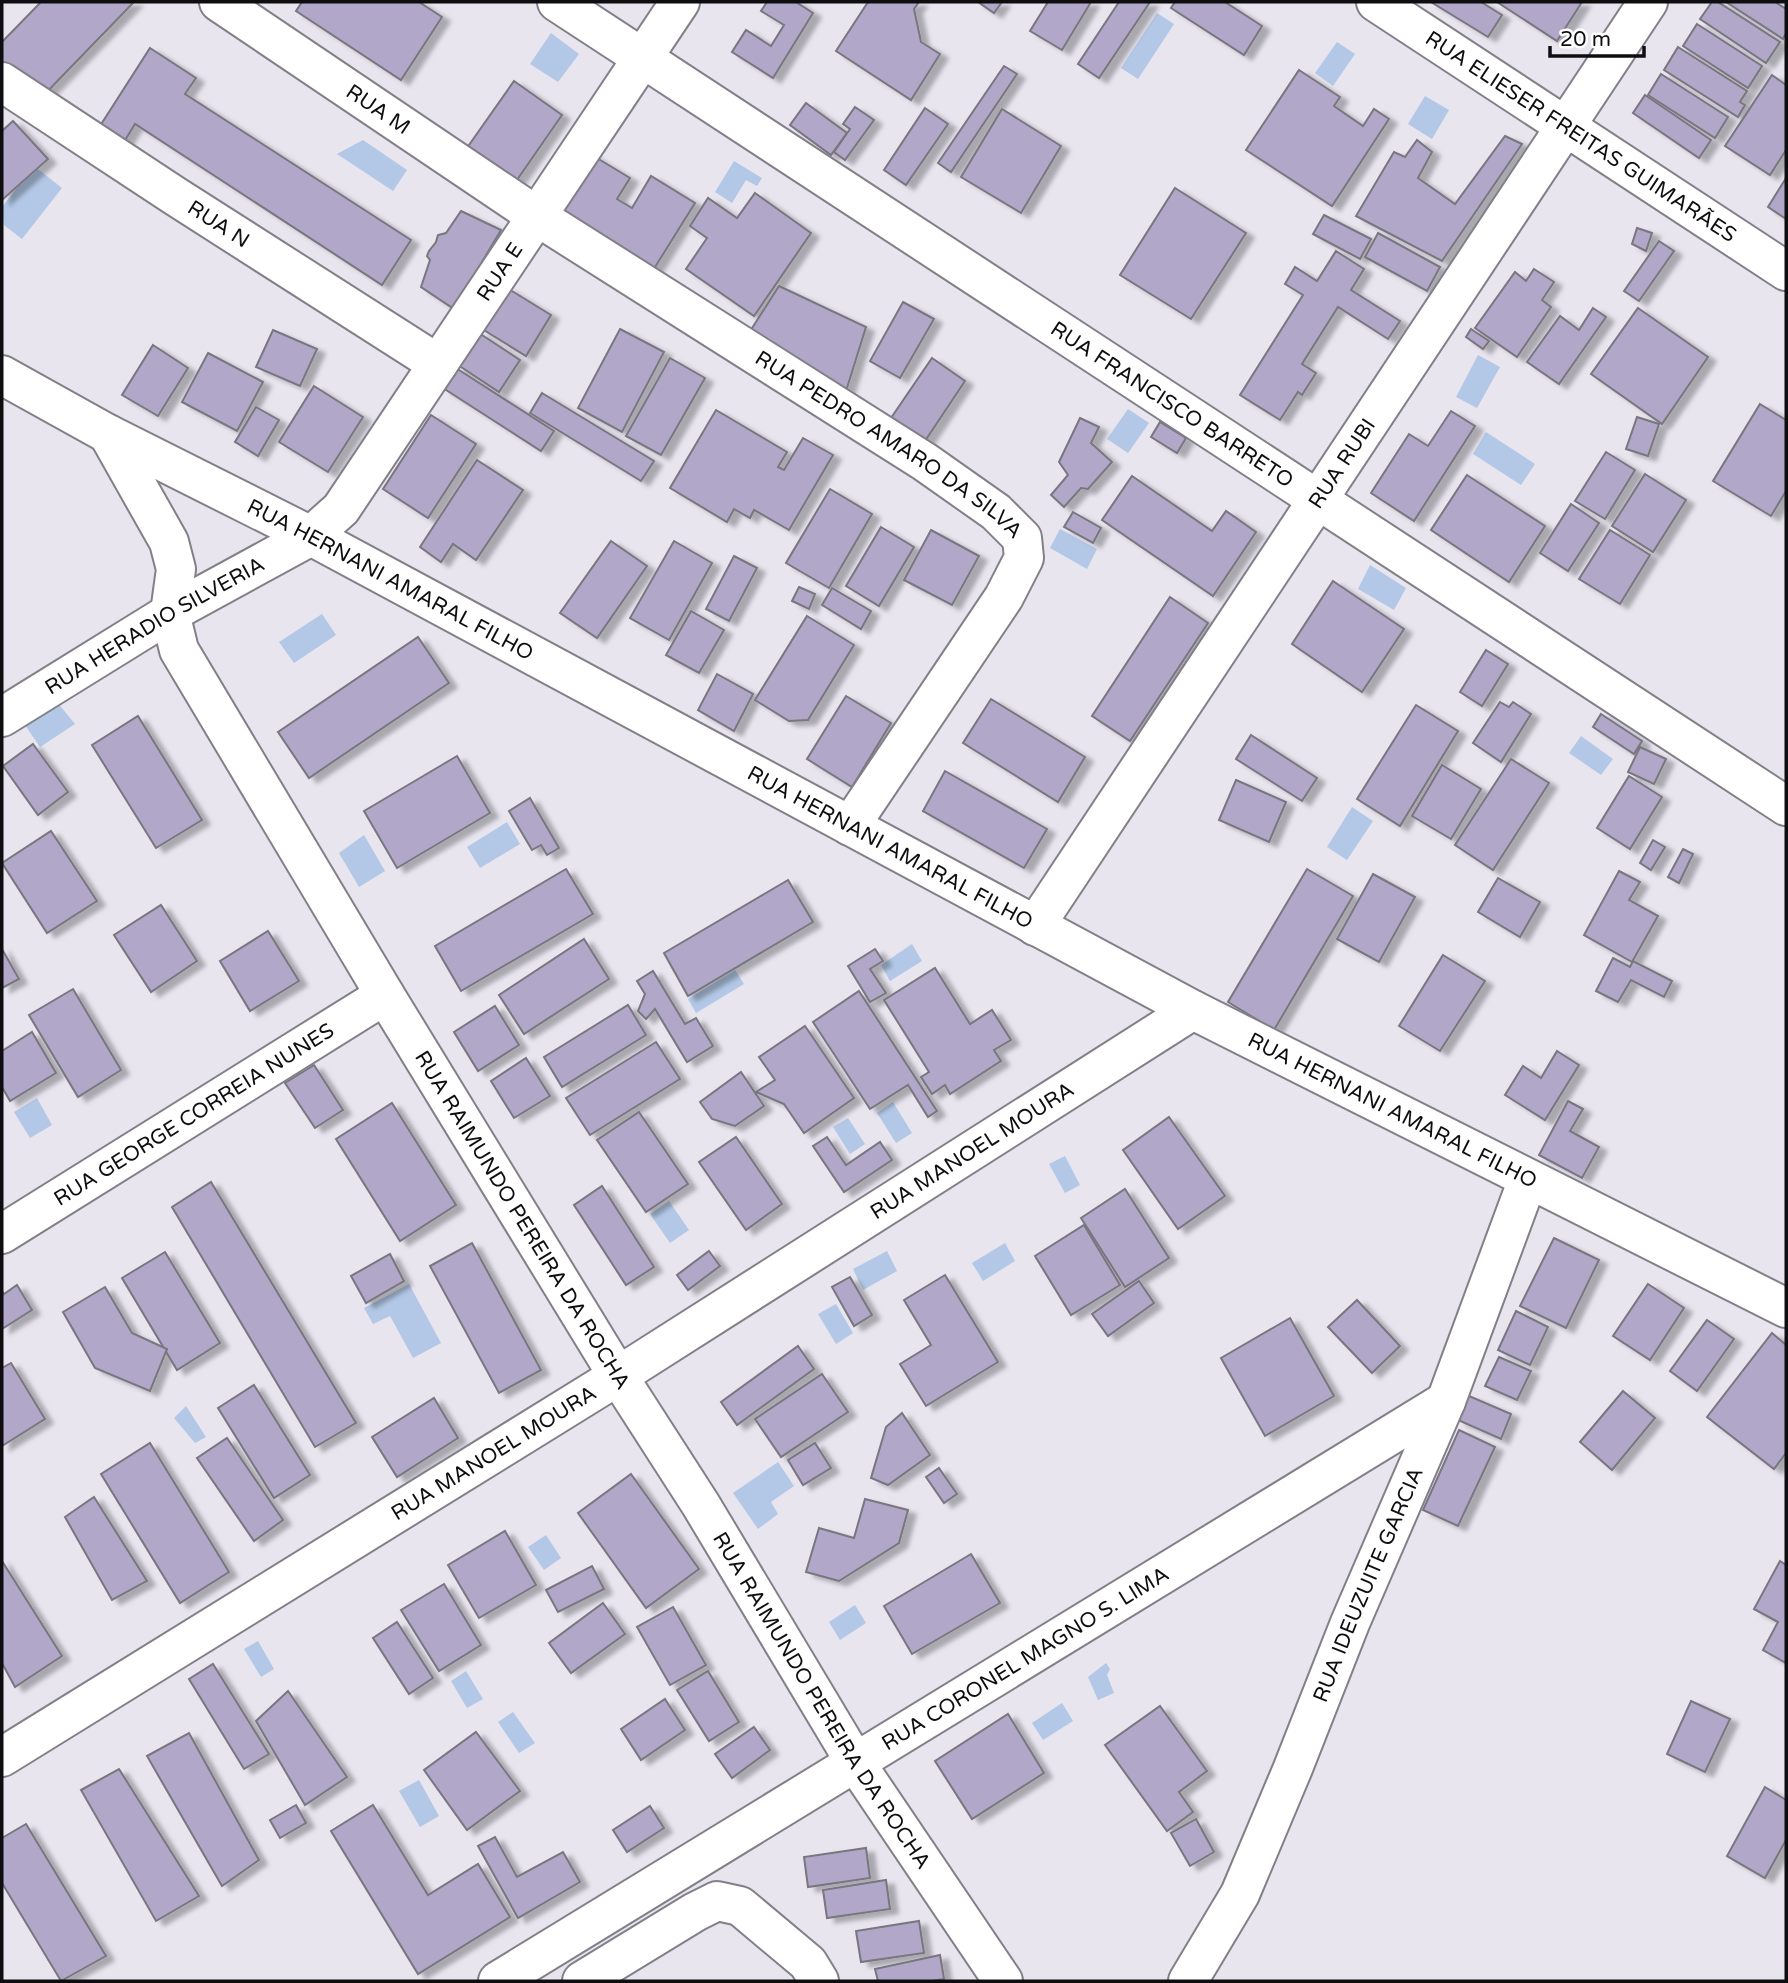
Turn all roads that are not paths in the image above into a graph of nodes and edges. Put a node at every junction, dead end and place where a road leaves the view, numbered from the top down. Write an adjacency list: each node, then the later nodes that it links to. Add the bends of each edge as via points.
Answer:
1 (219, 2): 9 (street, RUA M)
2 (557, 2): 6 (street, RUA FRANCISCO BARRETO)
3 (680, 2): 6 (street, RUA E)
4 (1376, 2): 8 (street, RUA ELIESER FREITAS GUIMARÃES)
5 (1648, 2): 8 (street, RUA RUBI)
6 (644, 57): 9 (street, RUA E); 14 (street, RUA FRANCISCO BARRETO)
7 (2, 82): 11 (street, RUA N)
8 (1566, 127): 10 (street, RUA ELIESER FREITAS GUIMARÃES); 14 (street, RUA RUBI)
9 (538, 217): 11 (street, RUA E); 19 (street, RUA PEDRO AMARO DA SILVA, via 925,462 996,512 1022,538 1024,558 1004,597)
10 (1786, 271)
11 (438, 364): 15 (street, RUA E, via 341,509)
12 (2, 376): 13 (street, RUA HERNANI AMARAL FILHO)
13 (108, 434): 15 (street, RUA HERNANI AMARAL FILHO); 16 (street, RUA RAIMUNDO PEREIRA DA ROCHA, via 169,542 176,569)
14 (1318, 499): 18 (street, RUA FRANCISCO BARRETO); 20 (street, RUA RUBI)
15 (312, 536): 16 (street, RUA HERADIO SILVERIA); 19 (street, RUA HERNANI AMARAL FILHO)
16 (170, 613): 17 (street, RUA HERADIO SILVERIA); 21 (street, RUA RAIMUNDO PEREIRA DA ROCHA, via 178,650)
17 (2, 716)
18 (1786, 806)
19 (850, 826): 20 (street, RUA HERNANI AMARAL FILHO)
20 (1035, 926): 22 (street, RUA HERNANI AMARAL FILHO)
21 (385, 995): 24 (street, RUA GEORGE CORREIA NUNES); 26 (street, RUA RAIMUNDO PEREIRA DA ROCHA)
22 (1193, 1010): 23 (street, RUA HERNANI AMARAL FILHO); 26 (street, RUA MANOEL MOURA)
23 (1528, 1179): 25 (street, RUA HERNANI AMARAL FILHO); 27 (street, RUA IDEUZUITE GARCIA)
24 (2, 1234)
25 (1786, 1308)
26 (618, 1376): 28 (street, RUA MANOEL MOURA); 29 (street, RUA RAIMUNDO PEREIRA DA ROCHA)
27 (1446, 1401): 29 (street, RUA CORONEL MAGNO S. LIMA); 34 (street, RUA IDEUZUITE GARCIA, via 1240,1894)
28 (2, 1757)
29 (855, 1762): 30 (street, RUA CORONEL MAGNO S. LIMA); 33 (street, RUA RAIMUNDO PEREIRA DA ROCHA)
30 (498, 1981)
31 (582, 1981): 32 (street, via 717,1902 740,1906 808,1963)
32 (819, 1981)
33 (1003, 1981)
34 (1188, 1981)

